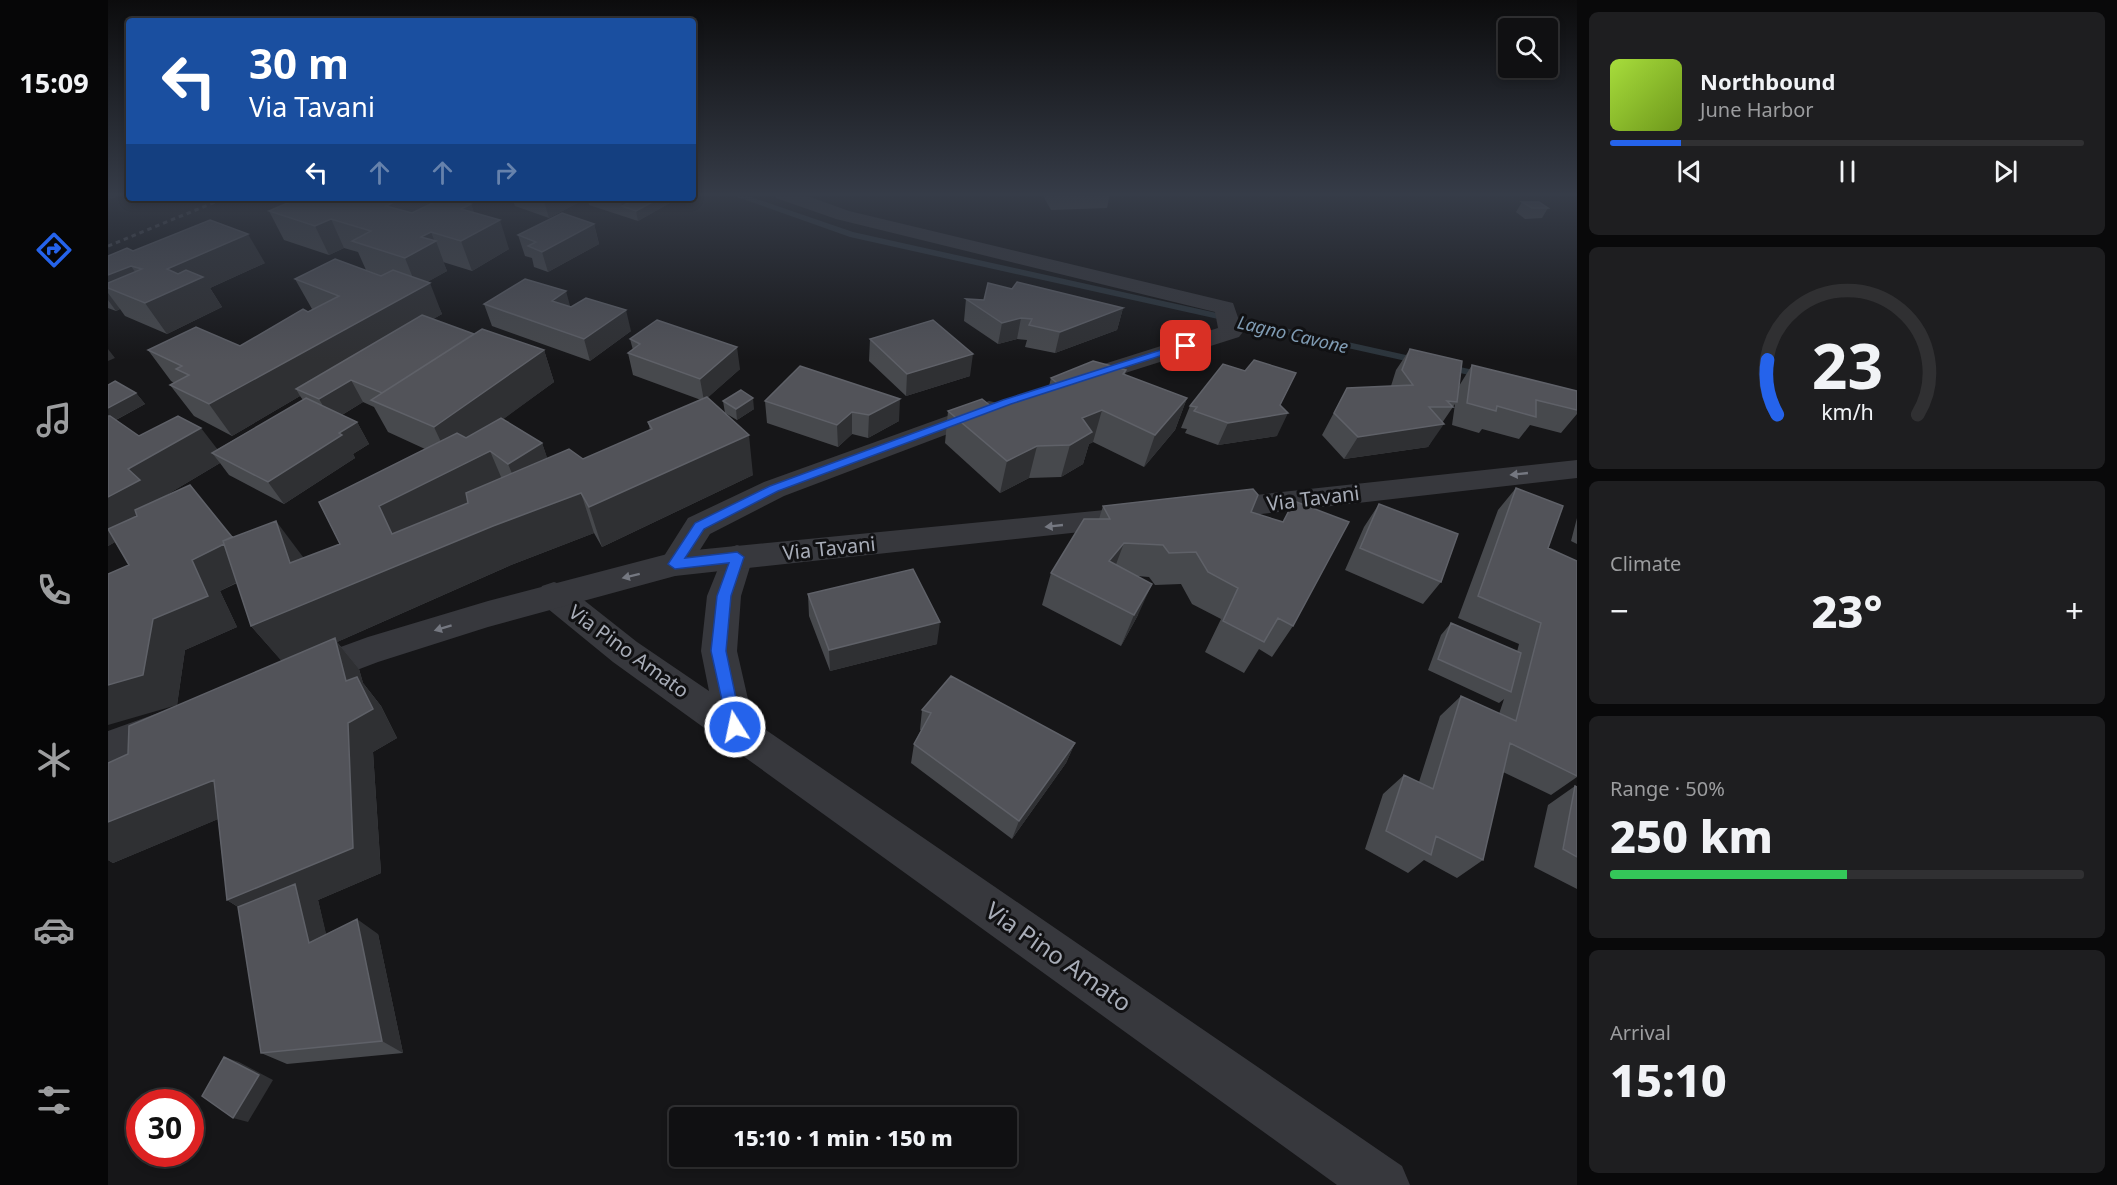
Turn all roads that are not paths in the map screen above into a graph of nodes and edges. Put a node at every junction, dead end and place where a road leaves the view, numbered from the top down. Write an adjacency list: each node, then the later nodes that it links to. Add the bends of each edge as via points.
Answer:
1 (984, 249): 2 (street, via 1225,308 1231,332)
2 (1052, 388)
3 (1007, 402): 8 (street, via 774,489 699,526)
4 (1577, 469): 5 (street, Via Tavani, one-way to 5)
5 (1184, 513)
6 (1150, 517): 7 (street, Via Tavani, one-way to 7)
7 (737, 557): 8 (street, Via Tavani); 12 (street, via 724,596 718,651)
8 (675, 564): 9 (street, Via Tavani, one-way to 9)
9 (554, 595): 10 (street, Via Tavani, one-way to 10, via 368,651); 12 (street, Via Pino Amato, via 625,652)
10 (282, 683)
11 (198, 714): 13 (street)
12 (735, 727): 14 (street, Via Pino Amato)
13 (108, 748)
14 (1383, 1185)

